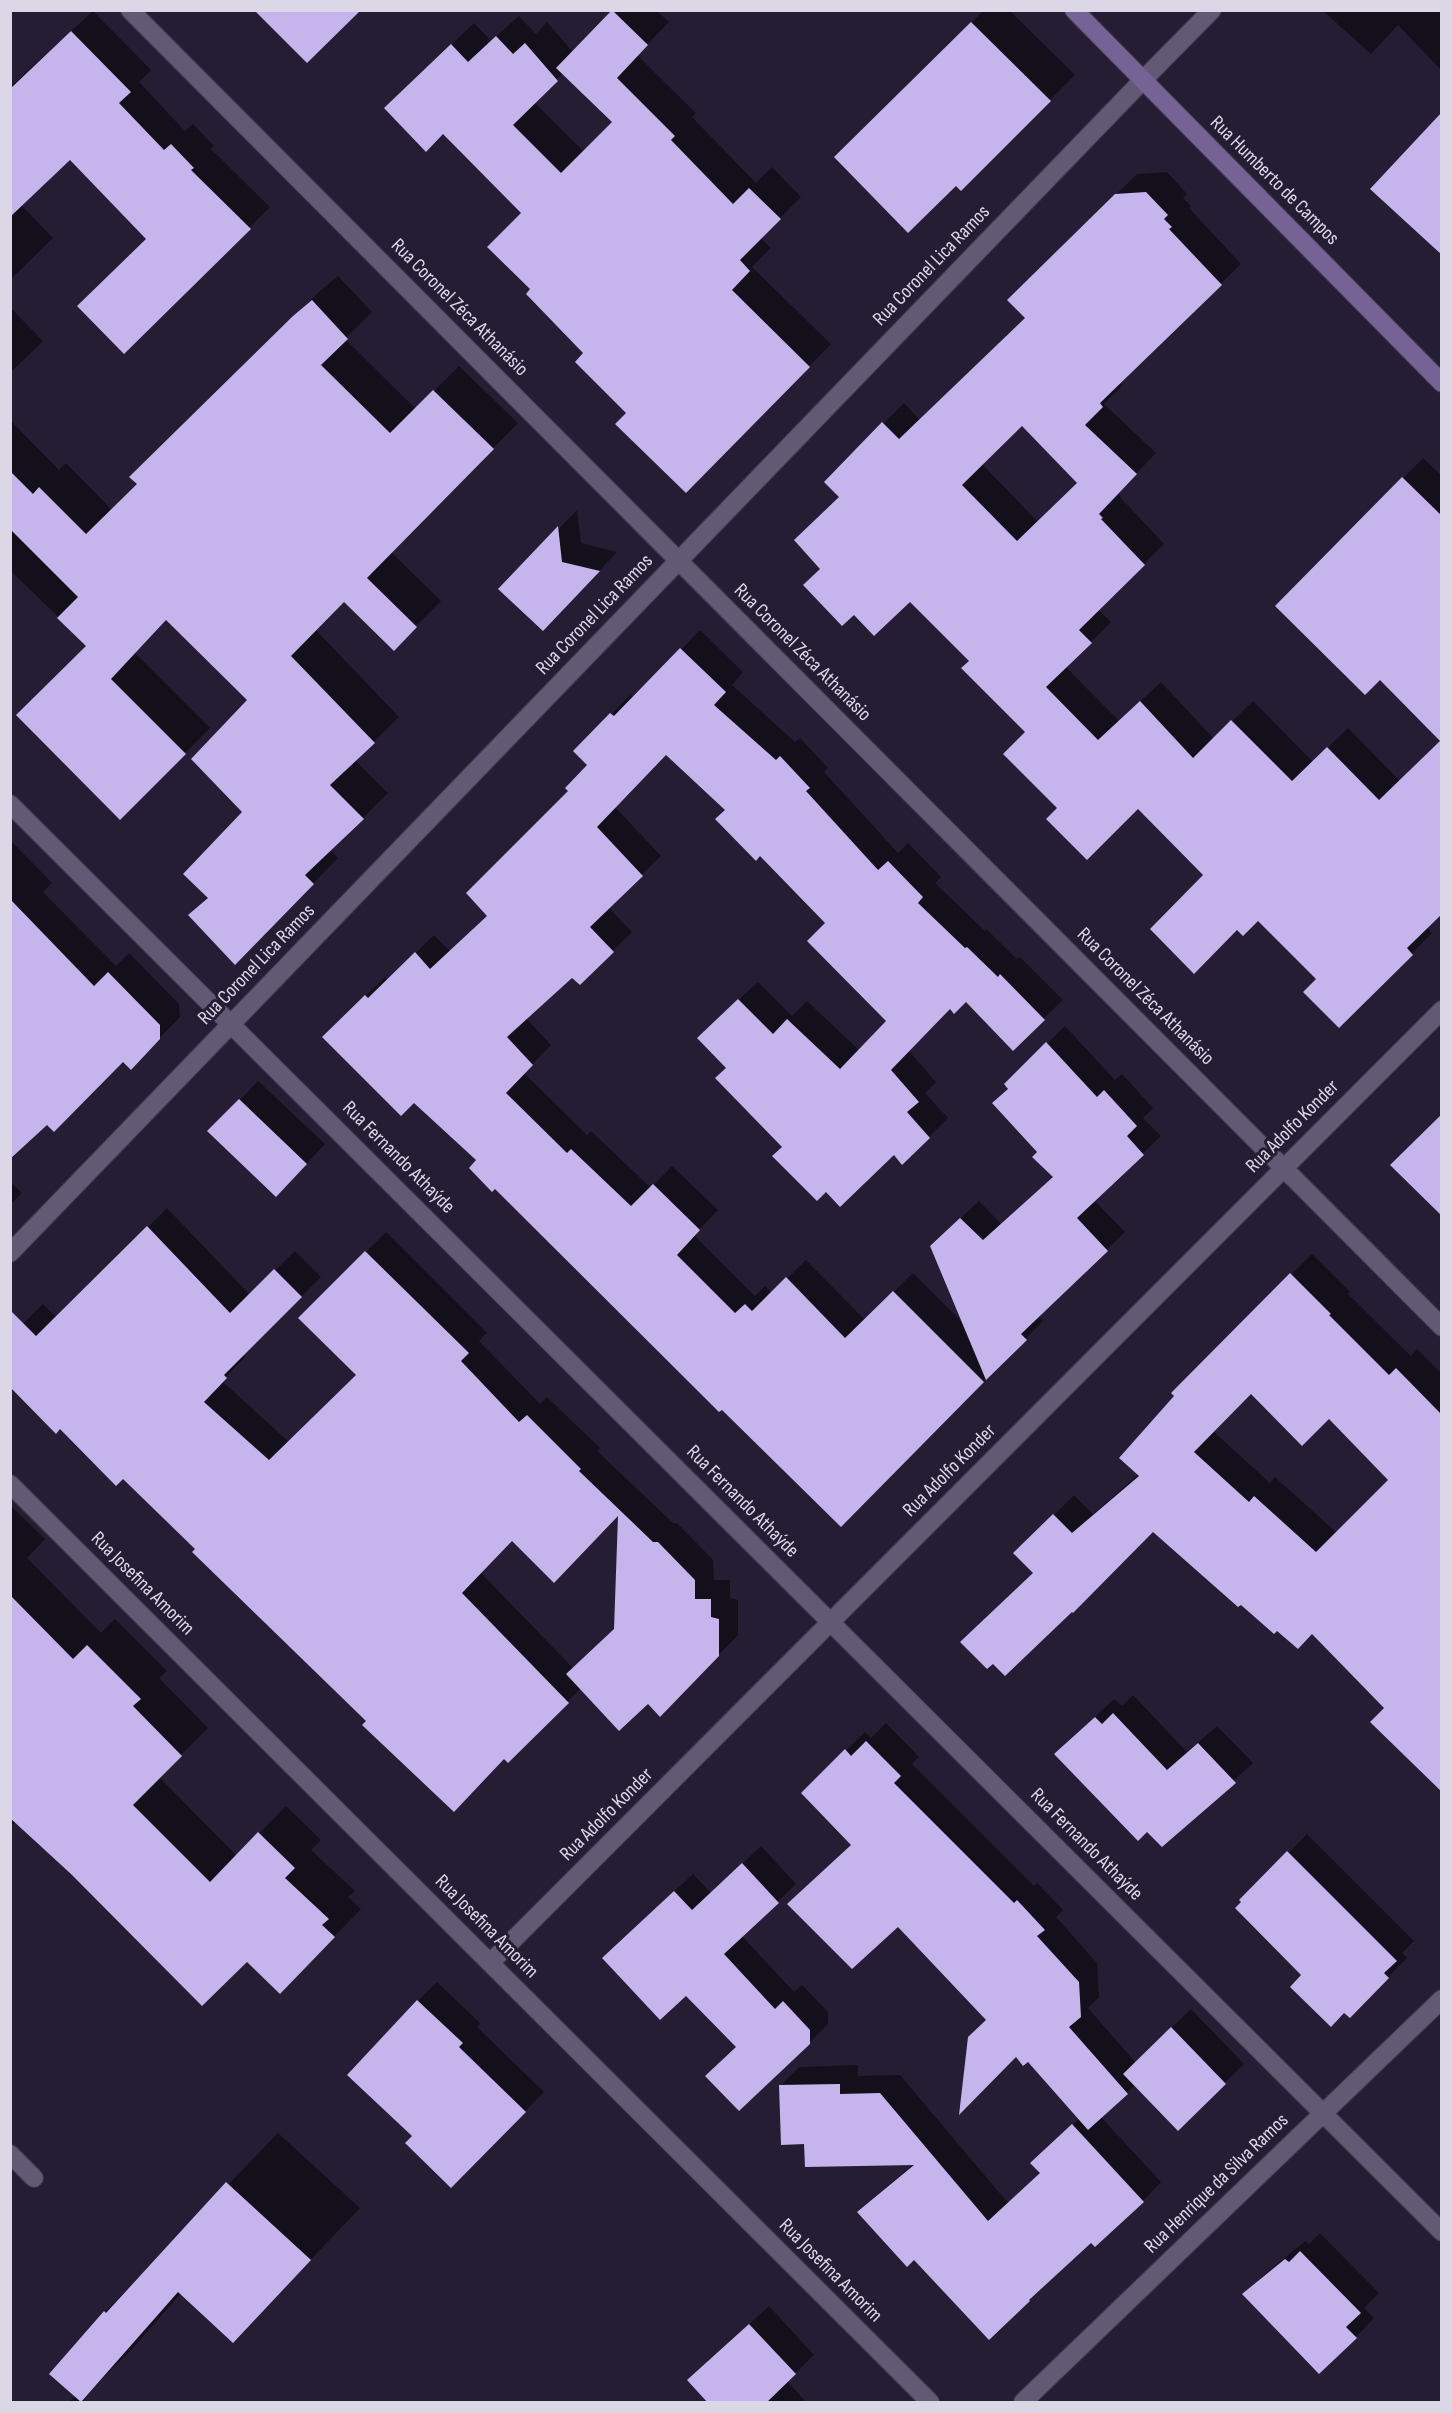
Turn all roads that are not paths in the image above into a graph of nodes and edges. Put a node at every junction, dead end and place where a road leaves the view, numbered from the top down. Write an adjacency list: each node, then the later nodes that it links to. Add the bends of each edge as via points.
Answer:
1 (130, 10): 6 (street, Rua Coronel Zéca Athanásio)
2 (1074, 10): 4 (main road, Rua Humberto de Campos)
3 (1212, 10): 4 (street, Rua Coronel Lica Ramos)
4 (1143, 80): 5 (main road, Rua Humberto de Campos); 6 (street, Rua Coronel Lica Ramos)
5 (1442, 382)
6 (679, 561): 9 (street, Rua Coronel Lica Ramos); 10 (street, Rua Coronel Zéca Athanásio)
7 (10, 804): 9 (street, Rua Fernando Athaýde)
8 (1442, 1010): 10 (street, Rua Adolfo Konder)
9 (231, 1024): 11 (street, Rua Coronel Lica Ramos); 14 (street, Rua Fernando Athaýde)
10 (1284, 1168): 12 (street, Rua Coronel Zéca Athanásio); 14 (street, Rua Adolfo Konder)
11 (10, 1253)
12 (1442, 1327)
13 (10, 1484): 15 (street, Rua Josefina Amorim)
14 (831, 1622): 15 (street, Rua Adolfo Konder); 17 (street, Rua Fernando Athaýde)
15 (490, 1963): 21 (street, Rua Josefina Amorim)
16 (1442, 1999): 17 (street, Rua Henrique da Silva Ramos)
17 (1323, 2113): 20 (street, Rua Fernando Athaýde); 22 (street, Rua Henrique da Silva Ramos)
18 (10, 2154): 19 (street)
19 (34, 2178)
20 (1442, 2232)
21 (930, 2403)
22 (1023, 2403)

